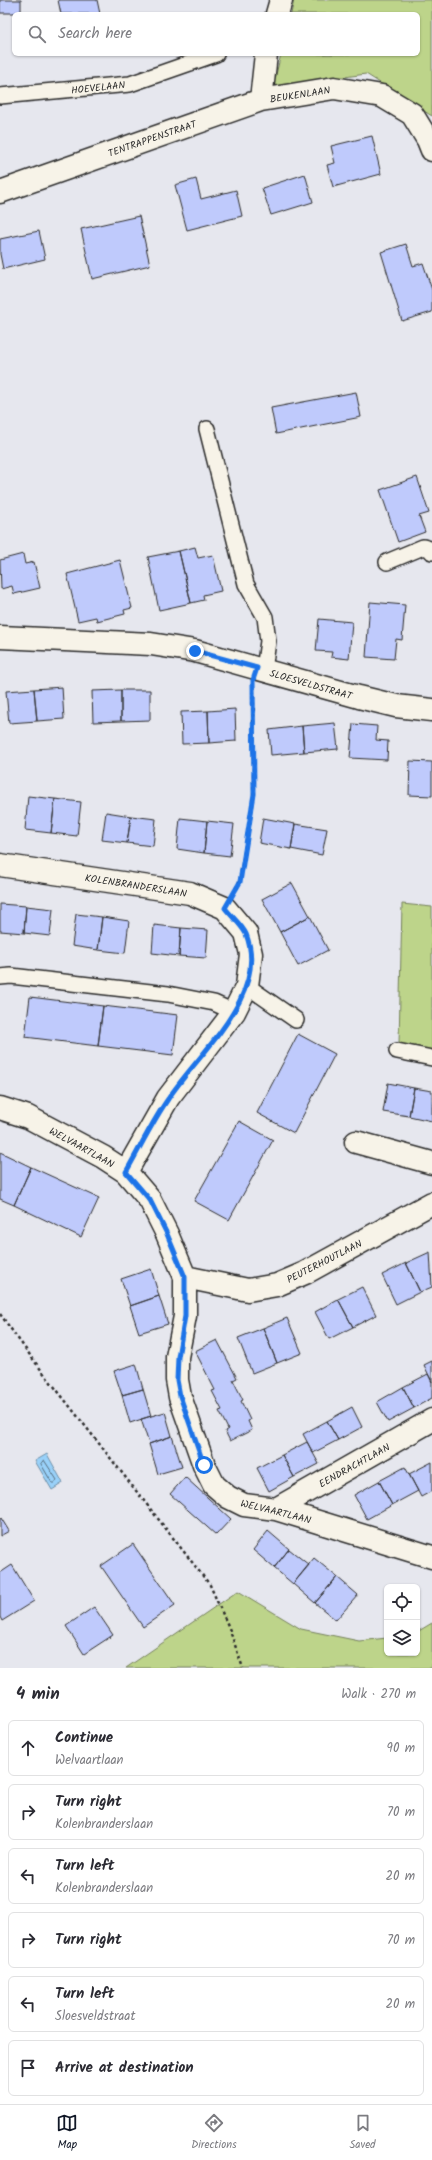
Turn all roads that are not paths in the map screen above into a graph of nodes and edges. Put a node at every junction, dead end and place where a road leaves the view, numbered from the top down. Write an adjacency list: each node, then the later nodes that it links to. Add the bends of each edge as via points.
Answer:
1 (281, 0): 2 (street)
2 (278, 12)
3 (210, 56): 5 (lane, HOEVELAAN, via 130,84)
4 (266, 56): 6 (street)
5 (0, 96)
6 (260, 100): 7 (street, BEUKENLAAN, via 334,88 382,96 412,114); 8 (street, TENTRAPPENSTRAAT)
7 (432, 150)
8 (0, 192)
9 (207, 429): 13 (lane, via 246,584 265,617 268,641)
10 (432, 552): 11 (lane, via 423,547)
11 (386, 562)
12 (0, 637): 13 (street, SLOESVELDSTRAAT, via 151,644 195,651)
13 (260, 669): 14 (street, SLOESVELDSTRAAT, via 366,699)
14 (432, 710)
15 (0, 865): 17 (street, KOLENBRANDERSLAAN, via 190,893 225,908 246,933 251,954)
16 (0, 977): 18 (lane, via 11,976 168,994 214,1003)
17 (247, 986): 18 (street, KOLENBRANDERSLAAN); 19 (lane)
18 (234, 1012): 25 (street, KOLENBRANDERSLAAN, via 168,1098)
19 (296, 1020)
20 (397, 1051): 21 (lane)
21 (432, 1058)
22 (0, 1108): 25 (street, WELVAARTLAAN, via 28,1118 103,1157)
23 (356, 1142): 24 (street)
24 (432, 1163)
25 (126, 1172): 27 (street, WELVAARTLAAN, via 150,1200)
26 (432, 1203): 27 (street, PEUTERHOUTLAAN, via 277,1285 248,1290)
27 (185, 1277): 29 (street, WELVAARTLAAN, via 185,1316 177,1380 204,1465 214,1485 228,1497 244,1505)
28 (432, 1420): 29 (street, EENDRACHTLAAN)
29 (276, 1509): 30 (street, WELVAARTLAAN)
30 (432, 1557)

